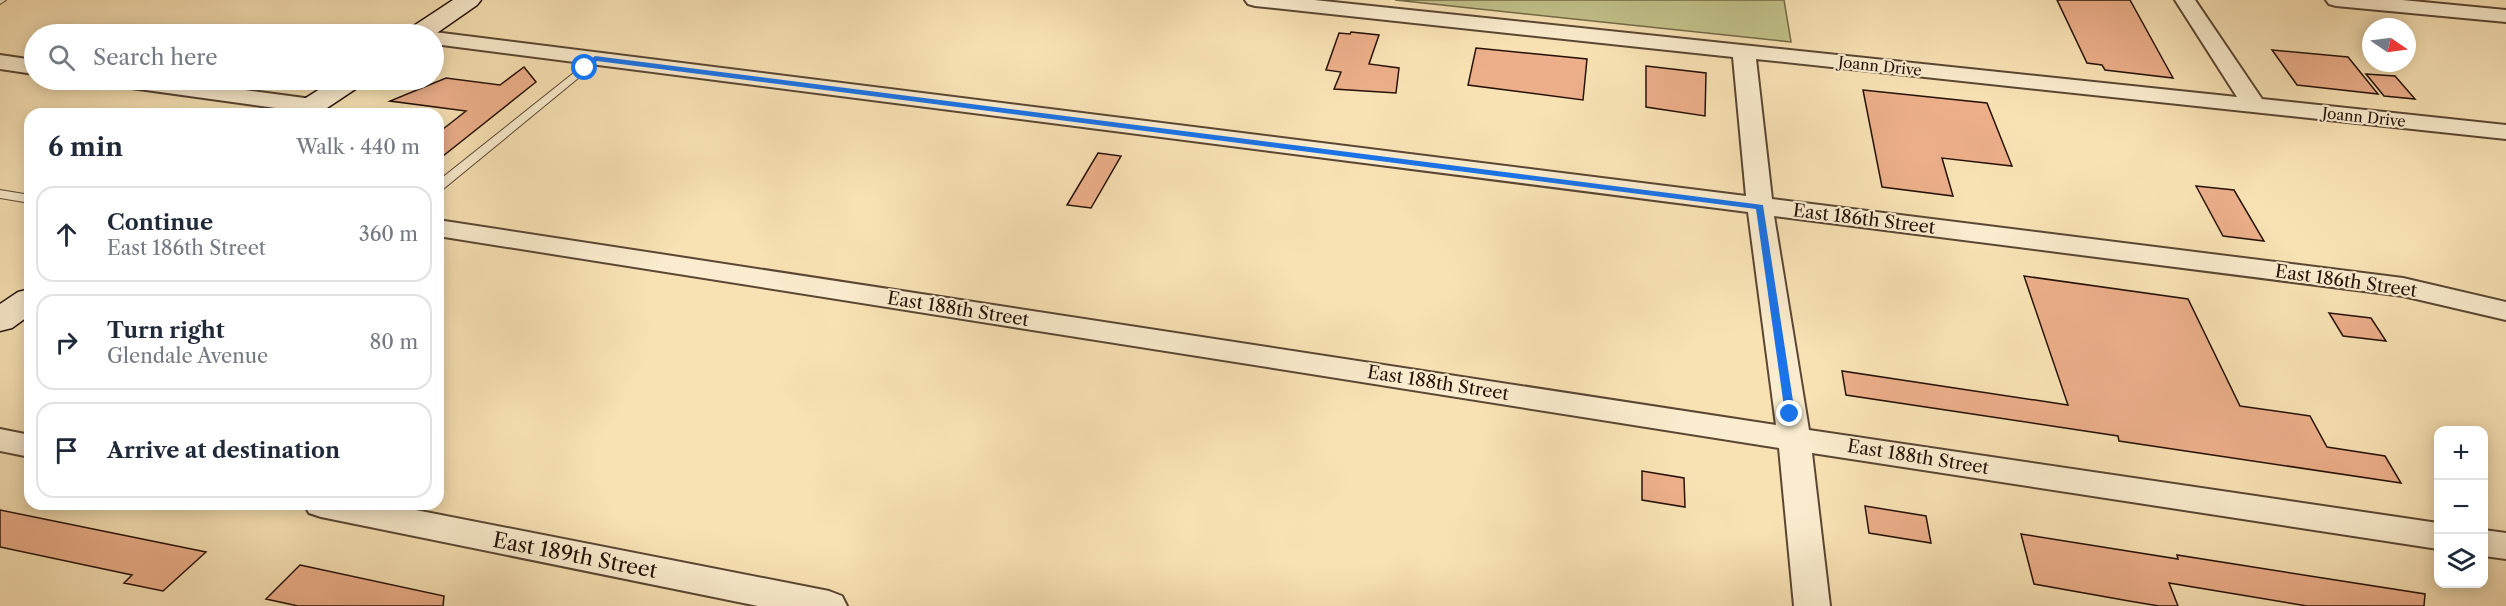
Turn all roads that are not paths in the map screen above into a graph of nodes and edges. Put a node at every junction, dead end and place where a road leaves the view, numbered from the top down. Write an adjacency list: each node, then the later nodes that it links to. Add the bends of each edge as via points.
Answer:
1 (469, 0): 6 (main road)
2 (1255, 0): 8 (street, Joann Drive)
3 (2185, 0): 14 (street)
4 (2336, 0): 5 (street)
5 (2506, 16)
6 (433, 24)
7 (444, 39): 9 (street, East 186th Street)
8 (1744, 52): 14 (street, Joann Drive); 21 (street)
9 (595, 59): 18 (lane); 21 (street, East 186th Street)
10 (0, 62): 11 (street)
11 (24, 66)
12 (185, 90): 15 (street)
13 (336, 90): 16 (main road)
14 (2254, 105): 17 (street, Joann Drive)
15 (294, 108)
16 (309, 108)
17 (2506, 132)
18 (444, 182)
19 (0, 194): 20 (lane)
20 (24, 198)
21 (1760, 207): 24 (street, East 186th Street, via 2403,287); 26 (street)
22 (444, 229): 26 (street, East 188th Street)
23 (24, 303): 25 (main road)
24 (2506, 311)
25 (0, 320)
26 (1794, 439): 30 (street, East 188th Street); 34 (street)
27 (0, 440): 28 (street)
28 (24, 445)
29 (351, 510): 33 (street, East 189th Street)
30 (2434, 535)
31 (2488, 544): 32 (street)
32 (2506, 546)
33 (829, 606)
34 (1812, 606)

